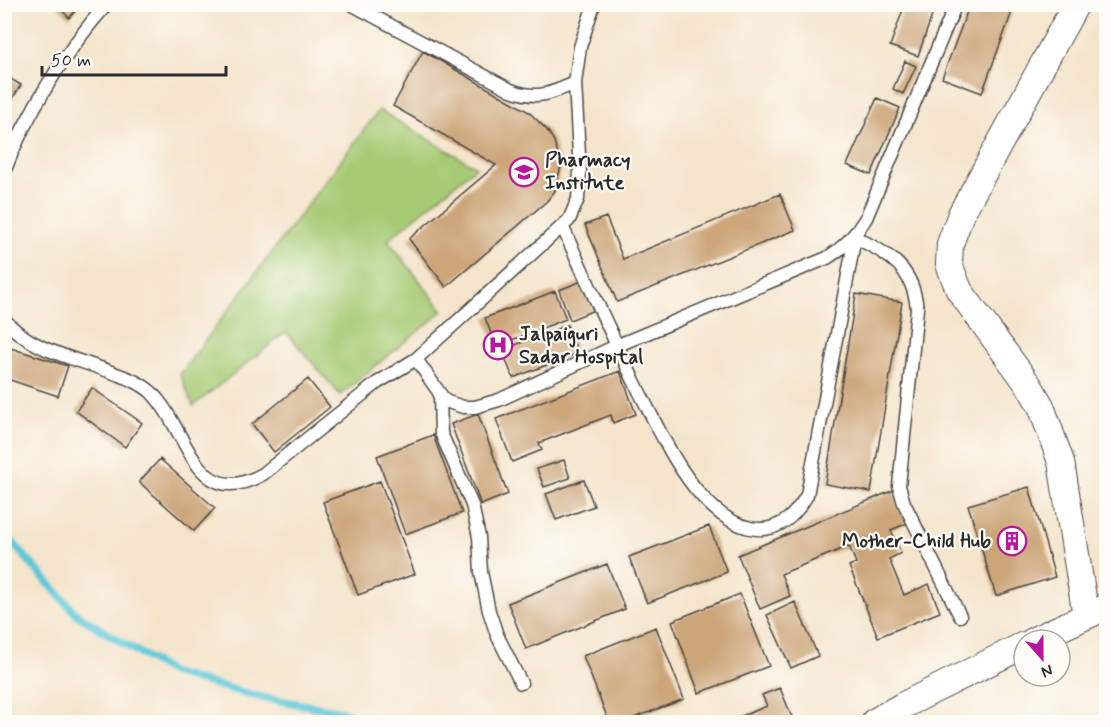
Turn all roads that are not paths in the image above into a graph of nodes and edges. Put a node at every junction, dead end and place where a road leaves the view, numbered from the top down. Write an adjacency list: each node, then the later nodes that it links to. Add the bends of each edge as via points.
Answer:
1 (107, 4): 7 (lane, via 52,78)
2 (351, 4): 6 (lane, via 526,96 540,96)
3 (594, 4): 6 (lane, via 580,47)
4 (956, 4): 9 (lane)
5 (1076, 4): 14 (street, via 961,213 950,244 949,264 959,290 1041,406 1060,462)
6 (575, 83): 8 (lane, via 580,187)
7 (4, 172)
8 (563, 228): 11 (lane); 12 (lane)
9 (855, 237): 11 (lane, via 826,258); 11 (lane, via 807,495 793,515 778,526 746,528 714,508 696,489 665,442); 15 (lane, via 894,259 913,286 917,309 899,486)
10 (4, 319): 12 (lane, via 15,332 34,343 133,380 150,391 200,469 227,486 263,474 377,383)
11 (616, 346): 13 (lane, via 488,404 463,407)
12 (416, 359): 13 (lane)
13 (440, 396): 18 (lane, via 441,433 472,505 489,611)
14 (1096, 612): 16 (street)
15 (960, 616)
16 (1061, 628)
17 (1012, 651): 19 (street)
18 (521, 683)
19 (874, 723)

